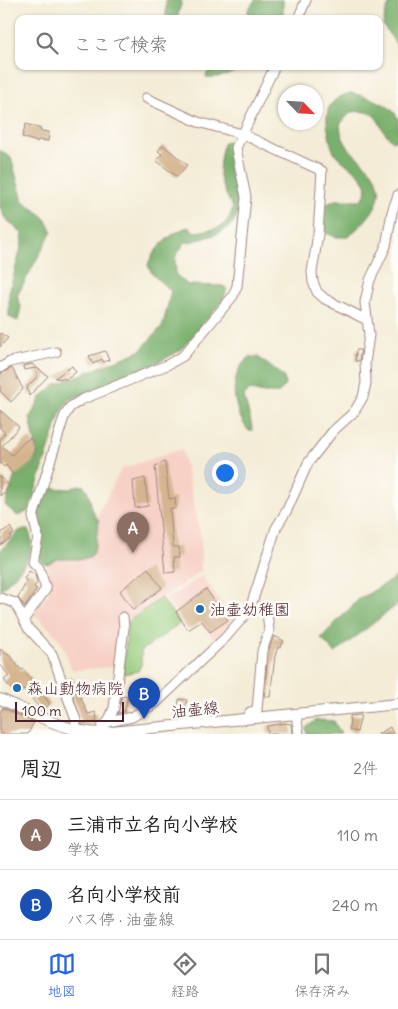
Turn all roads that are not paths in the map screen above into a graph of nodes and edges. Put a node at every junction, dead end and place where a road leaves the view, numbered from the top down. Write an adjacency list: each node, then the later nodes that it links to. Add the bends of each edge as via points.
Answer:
1 (306, 0): 2 (street)
2 (300, 15)
3 (273, 70): 5 (street)
4 (146, 98): 5 (street, via 198,122)
5 (242, 134): 7 (street, via 322,170 313,282 325,299); 13 (street, via 236,148 246,197 234,296 183,356 70,407 33,517 38,537 32,562 39,568 46,589)
6 (398, 195): 7 (street, via 386,246 367,289)
7 (365, 319): 18 (street, via 369,335 363,397 354,412 333,431 308,463 276,528 250,609 226,637 156,703 132,717)
8 (56, 352): 9 (street, via 10,362)
9 (0, 368)
10 (0, 598): 13 (street, via 15,603)
11 (267, 612): 17 (street, via 269,631 262,651 257,710 250,712)
12 (123, 616): 18 (street, via 114,708)
13 (24, 619): 19 (street, via 54,659 76,720)
14 (0, 699): 19 (main road, 油壷線)
15 (398, 704): 16 (main road, 油壷線)
16 (296, 714): 17 (main road, 油壷線); 21 (street)
17 (245, 719): 20 (main road, 油壷線)
18 (108, 722): 20 (street)
19 (76, 730): 20 (main road, 油壷線)
20 (101, 733)
21 (299, 734)

